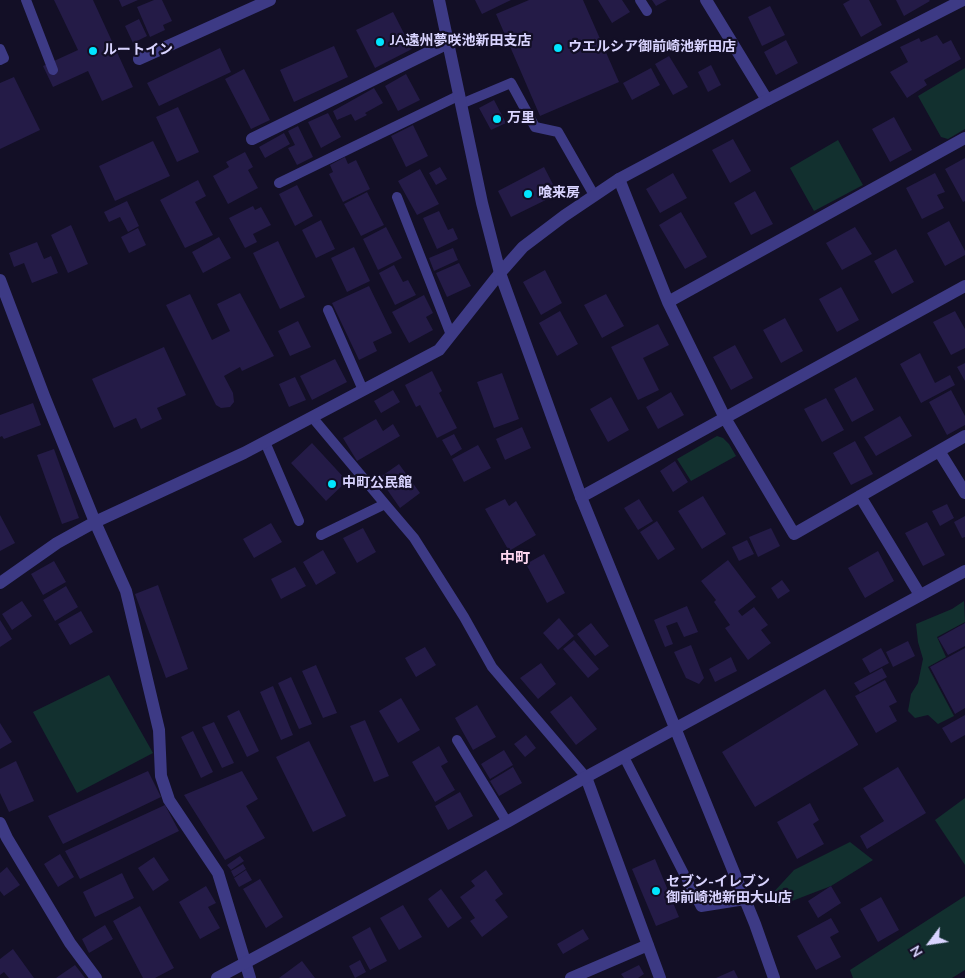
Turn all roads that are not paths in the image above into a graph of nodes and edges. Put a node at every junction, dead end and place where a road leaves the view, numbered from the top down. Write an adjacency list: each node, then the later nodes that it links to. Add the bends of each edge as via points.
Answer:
1 (26, 0): 13 (lane)
2 (270, 0): 11 (street)
3 (439, 0): 9 (street)
4 (640, 0): 8 (lane)
5 (706, 0): 15 (street)
6 (963, 0): 7 (street); 15 (street)
7 (965, 6)
8 (647, 11)
9 (448, 43): 14 (street); 17 (street)
10 (0, 49): 12 (lane, via 4,58)
11 (139, 59)
12 (0, 60)
13 (53, 70)
14 (460, 100): 19 (lane); 20 (lane, via 511,83 535,127 558,132); 22 (street)
15 (767, 100): 18 (street)
16 (965, 138): 25 (street)
17 (252, 139)
18 (619, 179): 20 (street); 25 (street)
19 (279, 183)
20 (594, 195): 22 (street, via 523,248)
21 (397, 197): 27 (lane)
22 (500, 273): 27 (street); 36 (street)
23 (0, 280): 39 (street)
24 (965, 286): 30 (street)
25 (668, 302): 30 (street)
26 (328, 310): 28 (lane)
27 (451, 335): 28 (street, via 439,350)
28 (363, 390): 29 (street)
29 (312, 417): 32 (street); 37 (lane)
30 (725, 418): 35 (street, via 794,534); 36 (street)
31 (965, 436): 33 (street)
32 (265, 442): 38 (lane); 39 (street)
33 (940, 451): 34 (street); 35 (street)
34 (965, 493)
35 (860, 496): 43 (street)
36 (581, 497): 44 (street)
37 (385, 504): 40 (lane); 47 (lane, via 414,538 492,667)
38 (299, 520)
39 (95, 522): 42 (street, via 57,543); 52 (street, via 126,591 159,730 161,776 169,800 218,872)
40 (321, 535)
41 (965, 571): 43 (street)
42 (0, 583)
43 (920, 595): 44 (street)
44 (675, 728): 46 (street); 50 (street)
45 (457, 740): 48 (lane)
46 (624, 757): 47 (street); 50 (lane, via 701,907)
47 (586, 777): 48 (street); 51 (street)
48 (507, 822): 52 (street)
49 (0, 823): 53 (street, via 70,942)
50 (745, 900): 58 (street)
51 (648, 945): 56 (street); 57 (street)
52 (246, 962): 54 (street); 55 (street)
53 (96, 978)
54 (217, 978)
55 (250, 978)
56 (572, 978)
57 (660, 978)
58 (774, 978)

